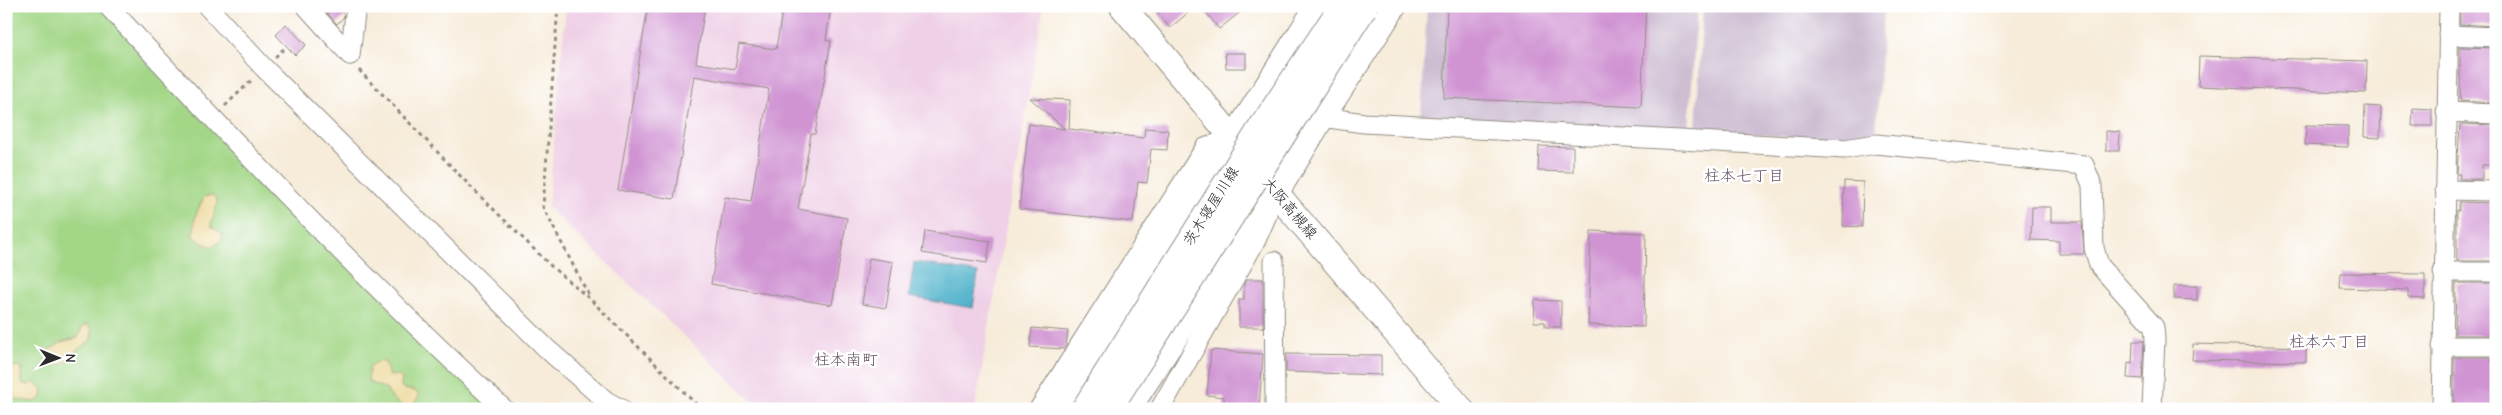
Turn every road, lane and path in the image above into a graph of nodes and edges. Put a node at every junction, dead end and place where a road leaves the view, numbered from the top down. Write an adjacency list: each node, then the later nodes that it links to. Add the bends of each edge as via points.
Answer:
1 (108, 6): 18 (street)
2 (207, 6): 14 (street)
3 (306, 6): 13 (street)
4 (356, 6): 13 (street)
5 (558, 6): 26 (path, via 542,207)
6 (1122, 6): 19 (main road, 大阪高槻線)
7 (1318, 6): 19 (main road)
8 (1394, 6): 17 (main road)
9 (2448, 6): 11 (street)
10 (1357, 7): 34 (main road, 茨木寝屋川線, bridge, via 1262,126); 35 (main road, 茨木寝屋川線, bridge)
11 (2448, 35): 12 (street); 15 (street)
12 (2496, 37)
13 (350, 56): 26 (path, via 360,72 470,186)
14 (264, 68): 18 (path); 30 (street, via 547,349 606,401)
15 (2446, 112): 16 (street); 20 (street)
16 (2496, 114)
17 (1322, 117): 22 (main road); 40 (street, via 1364,123 1845,149 1876,144 2084,165 2092,185 2094,248 2099,265 2154,327)
18 (212, 118): 29 (street, via 434,345)
19 (1234, 138): 22 (main road, 大阪高槻線); 32 (street, via 1206,148); 33 (main road)
20 (2445, 190): 21 (street); 24 (street)
21 (2496, 191)
22 (1276, 193): 36 (main road, via 1230,252); 37 (street, via 1256,240); 39 (main road, 大阪高槻線)
23 (1274, 261): 38 (street)
24 (2444, 272): 25 (street); 27 (street)
25 (2496, 272)
26 (590, 299): 31 (path)
27 (2442, 346): 28 (street); 41 (street)
28 (2496, 346)
29 (504, 409)
30 (621, 409)
31 (700, 409)
32 (1039, 409)
33 (1062, 409)
34 (1084, 409)
35 (1109, 409)
36 (1128, 409)
37 (1160, 409)
38 (1275, 409)
39 (1461, 409)
40 (2152, 409)
41 (2442, 409)

